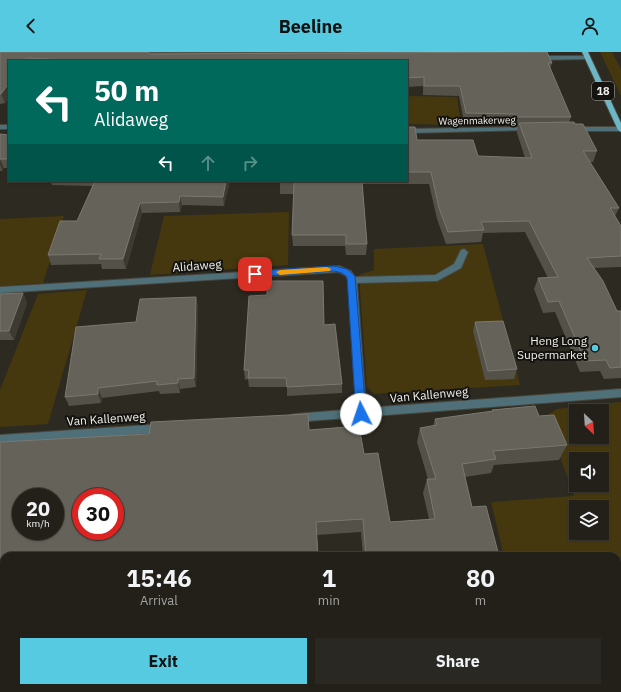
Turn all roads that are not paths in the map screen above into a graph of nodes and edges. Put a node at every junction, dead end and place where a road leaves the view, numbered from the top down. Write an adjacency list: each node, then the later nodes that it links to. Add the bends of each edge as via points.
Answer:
1 (587, 55): 2 (street); 5 (main road, 18)
2 (527, 58)
3 (541, 129): 6 (street, Wagenmakerweg)
4 (565, 129): 5 (street)
5 (621, 130)
6 (408, 131)
7 (464, 252): 8 (street, via 458,266 437,278)
8 (352, 280): 9 (street, Alidaweg, via 348,273 334,269); 11 (street)
9 (0, 290)
10 (621, 393): 11 (street, Van Kallenweg)
11 (361, 414): 12 (street, Van Kallenweg)
12 (282, 419)
13 (172, 427): 14 (street, Van Kallenweg)
14 (0, 440)

